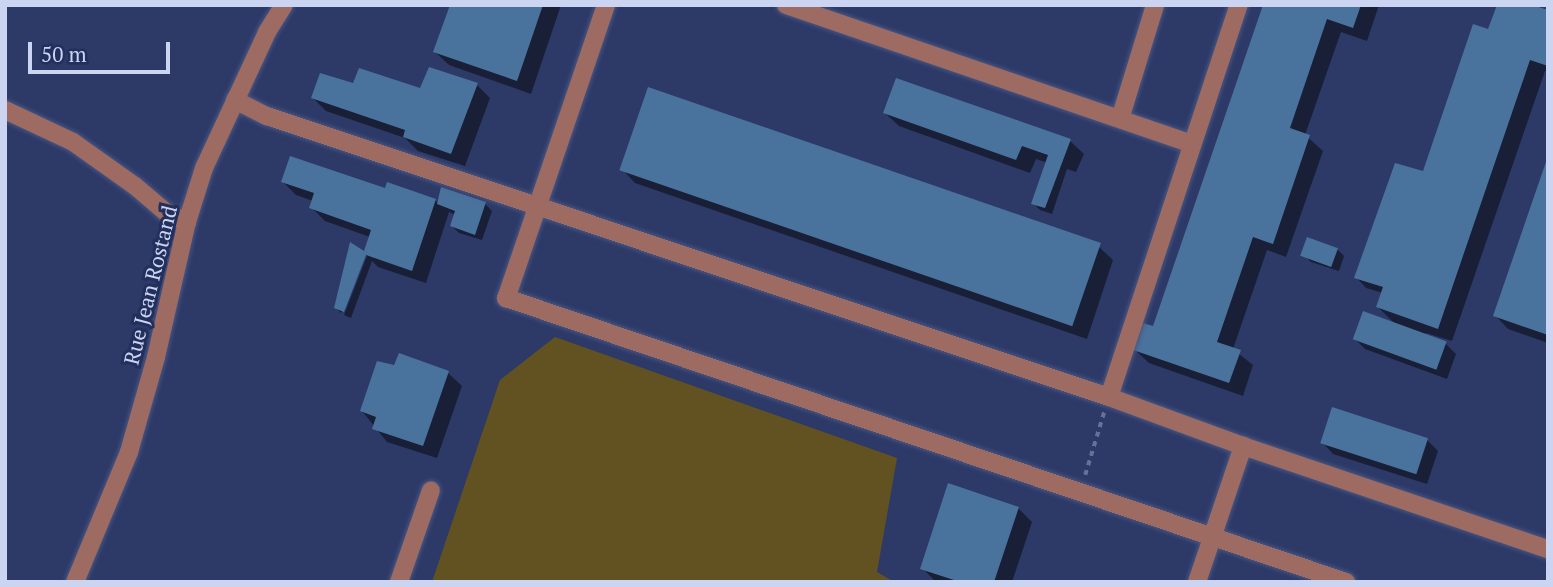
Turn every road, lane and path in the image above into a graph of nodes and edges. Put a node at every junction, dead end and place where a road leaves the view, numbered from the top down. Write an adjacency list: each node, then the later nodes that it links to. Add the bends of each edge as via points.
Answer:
1 (284, 5): 6 (street, Rue Jean Rostand)
2 (607, 5): 10 (street)
3 (786, 5): 8 (street)
4 (1155, 5): 8 (street)
5 (1239, 5): 9 (street)
6 (235, 100): 10 (street, via 267,116); 11 (street, Rue Jean Rostand)
7 (5, 110): 11 (street, via 73,142 168,214)
8 (1120, 119): 9 (street)
9 (1191, 144): 12 (street)
10 (538, 209): 12 (street); 15 (street, via 506,298)
11 (187, 222): 18 (street, Rue Jean Rostand, via 129,452)
12 (1109, 397): 13 (street); 15 (path)
13 (1243, 446): 16 (street); 17 (street)
14 (431, 490): 19 (street)
15 (1080, 492): 16 (street)
16 (1213, 537): 20 (street); 21 (street)
17 (1548, 549)
18 (75, 582)
19 (399, 582)
20 (1196, 582)
21 (1346, 582)

